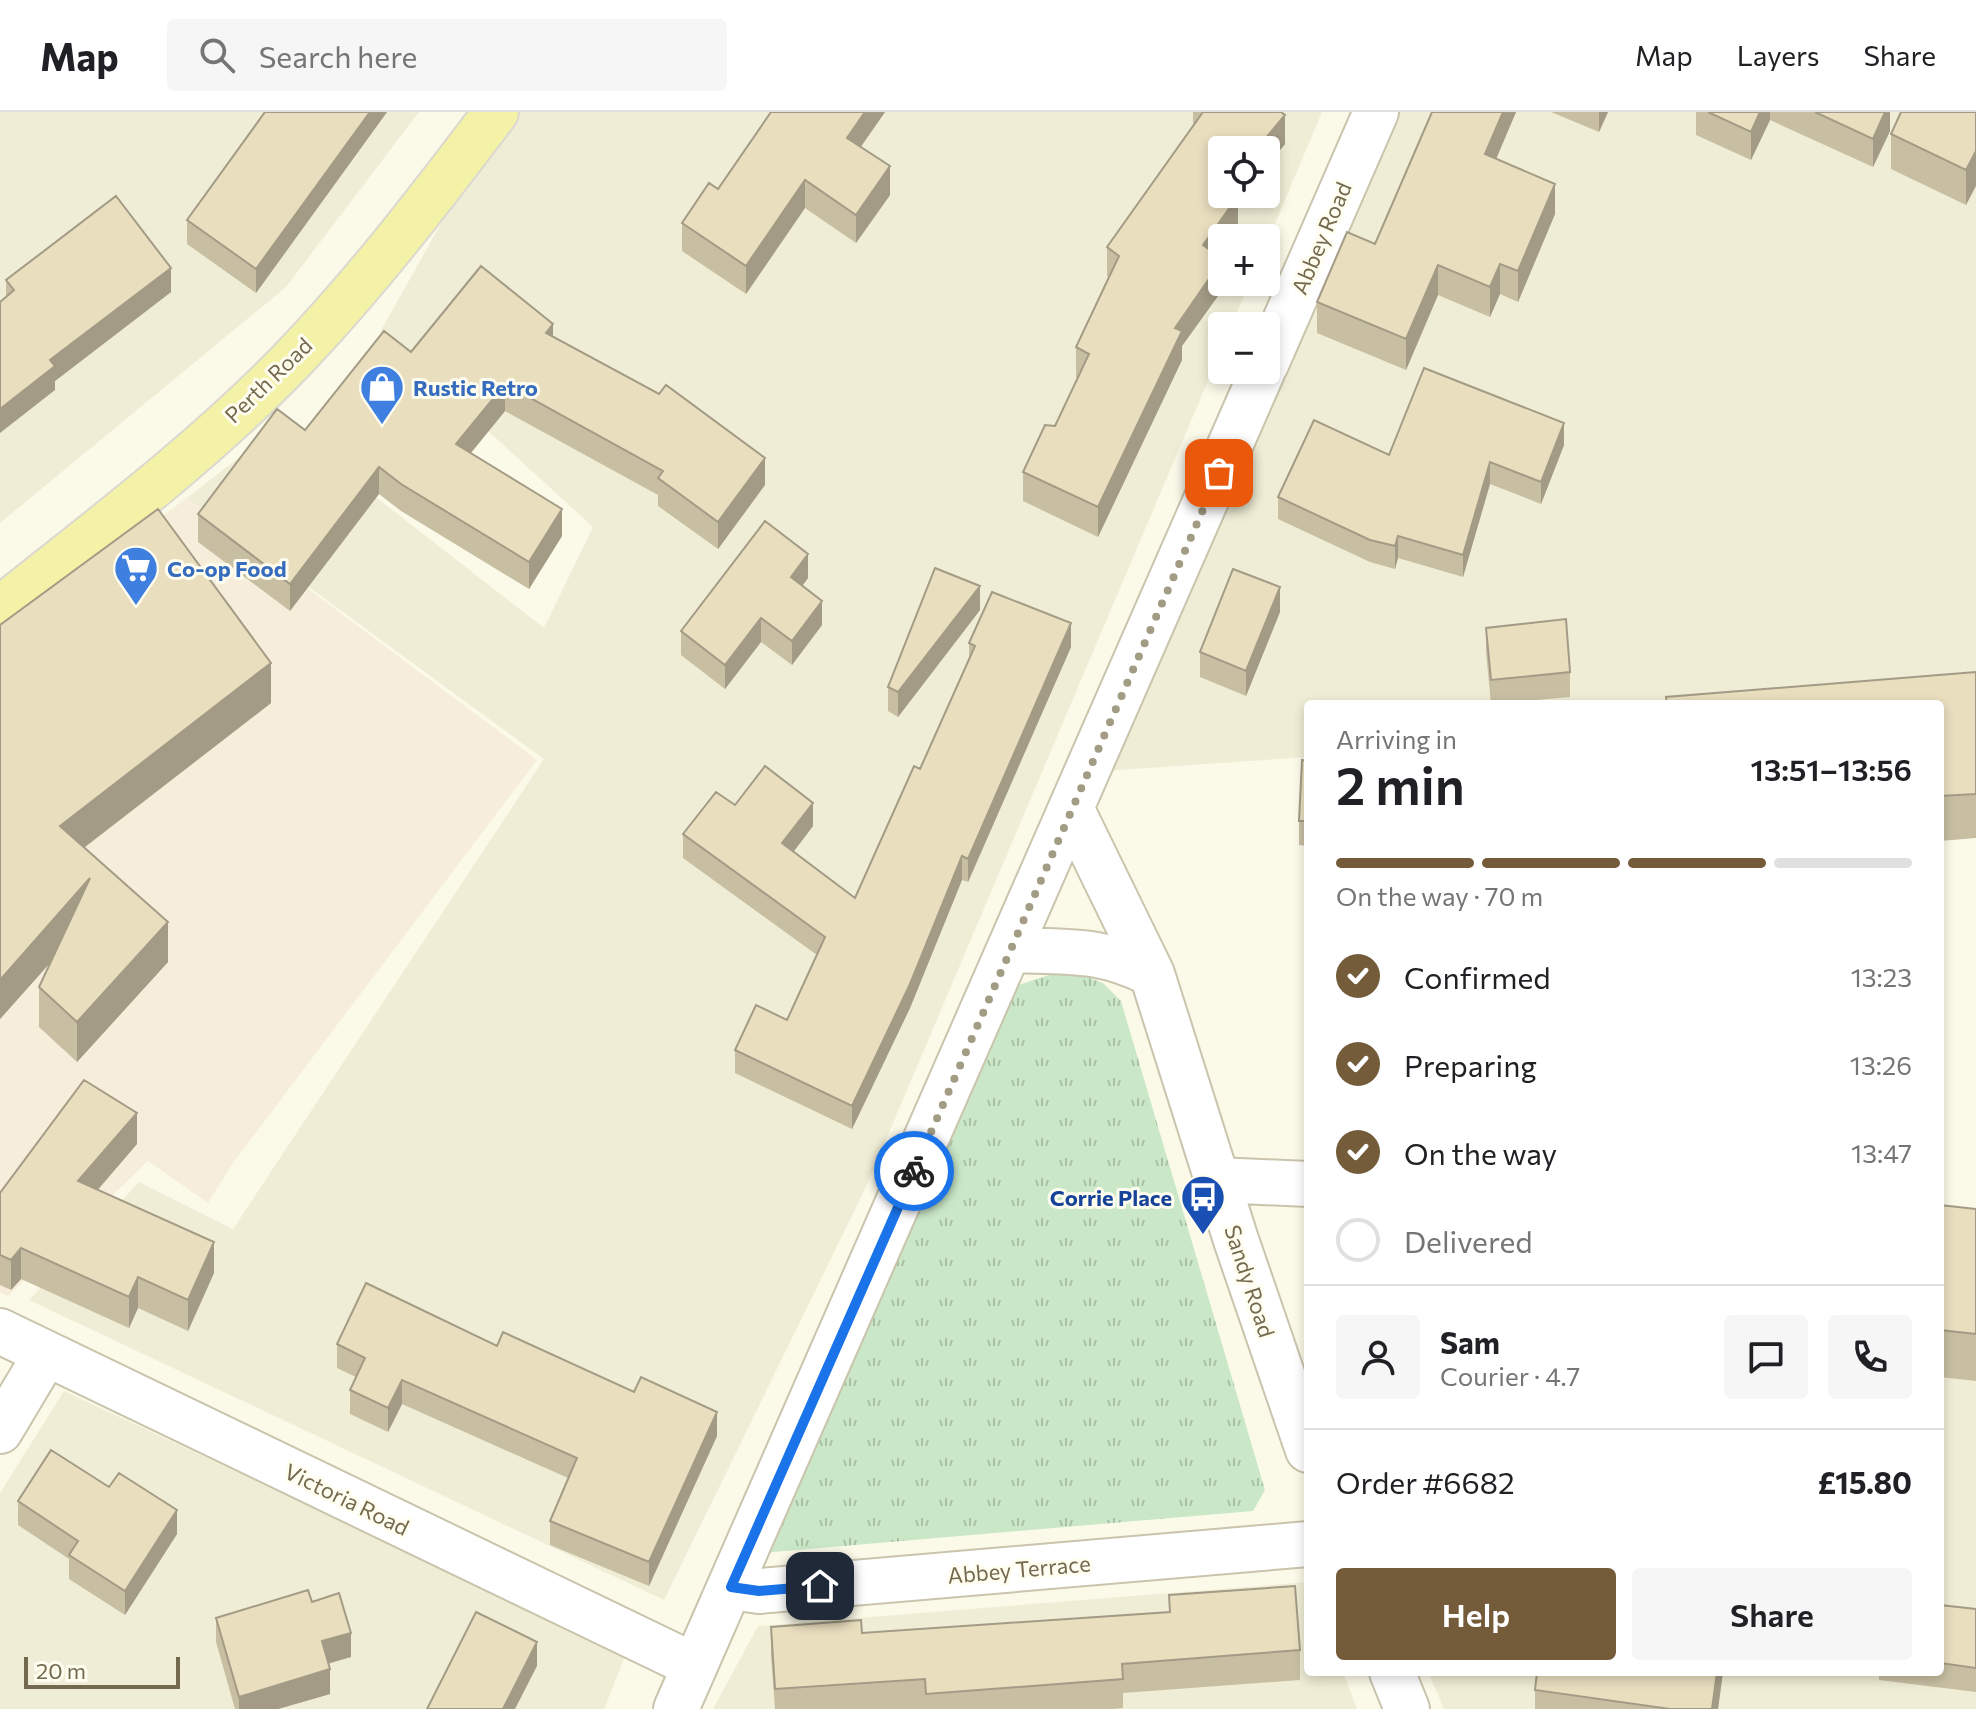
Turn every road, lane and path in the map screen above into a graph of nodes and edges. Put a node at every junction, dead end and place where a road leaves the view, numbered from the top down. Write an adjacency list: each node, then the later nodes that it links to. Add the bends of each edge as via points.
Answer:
1 (496, 112): 5 (main road, Perth Road, via 390,251 290,362 145,494)
2 (1376, 112): 3 (street, Abbey Road)
3 (1280, 332)
4 (1257, 384): 6 (street)
5 (0, 609)
6 (1071, 808): 7 (street); 8 (street, Sandy Road)
7 (1011, 950): 8 (street, via 1079,950); 16 (street)
8 (1152, 974): 9 (street, Sandy Road)
9 (1218, 1180): 10 (street); 14 (street, Sandy Road)
10 (1304, 1184)
11 (0, 1331): 12 (street, Victoria Road)
12 (46, 1354): 13 (street); 17 (street, Victoria Road)
13 (0, 1431)
14 (1304, 1438)
15 (1304, 1544): 16 (street, Abbey Terrace, via 759,1591)
16 (731, 1587): 17 (street)
17 (695, 1666): 19 (street)
18 (1394, 1676): 20 (street)
19 (676, 1709)
20 (1407, 1709)

